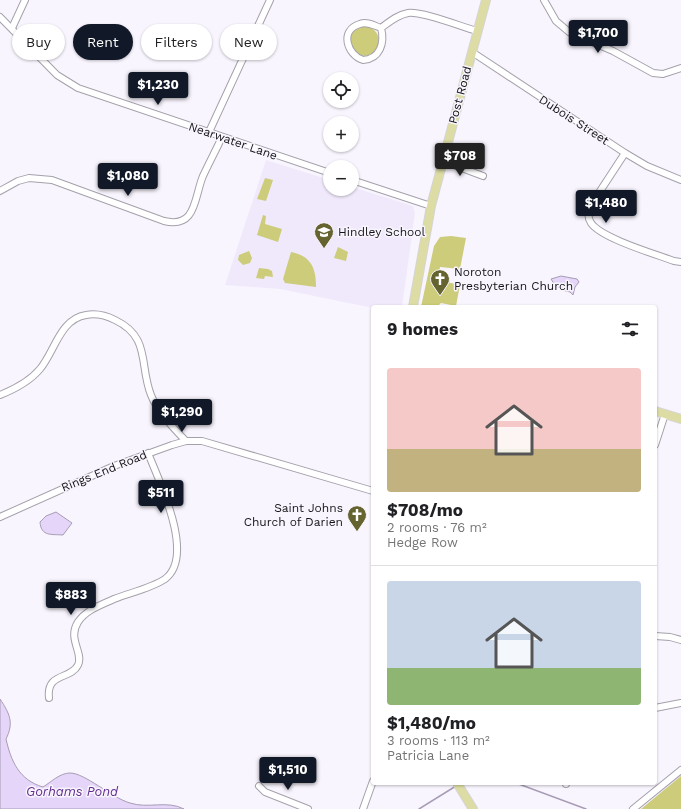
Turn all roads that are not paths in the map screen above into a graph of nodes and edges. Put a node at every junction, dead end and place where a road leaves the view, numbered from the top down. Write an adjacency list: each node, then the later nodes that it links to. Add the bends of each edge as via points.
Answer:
1 (25, 0): 6 (street)
2 (270, 0): 13 (street)
3 (486, 0): 9 (main road, Post Road)
4 (544, 0): 12 (street, via 556,21 572,34 613,51 653,73 663,74)
5 (0, 17): 7 (street, Nearwater Lane)
6 (14, 24)
7 (12, 28)
8 (381, 28): 8 (street, via 366,23 352,28 347,42 353,55 363,60 373,58 381,47); 9 (street, via 398,16 408,13)
9 (477, 31): 10 (main road, Post Road)
10 (472, 52): 15 (street, Dubois Street); 16 (main road, Post Road)
11 (41, 60): 13 (street, Nearwater Lane, via 68,83)
12 (681, 68)
13 (209, 132): 14 (street, Nearwater Lane)
14 (222, 137): 17 (street, Nearwater Lane); 21 (street, via 202,178 193,210 186,218 176,222 164,221 64,183 46,179 29,178)
15 (625, 153): 19 (street, Dubois Street); 23 (street, via 591,205 588,214 591,222 614,238)
16 (443, 161): 18 (street); 22 (main road, Post Road)
17 (323, 171)
18 (483, 176)
19 (681, 180)
20 (359, 182): 22 (street)
21 (0, 191)
22 (431, 206): 24 (main road, Post Road)
23 (681, 262)
24 (413, 305)
25 (0, 395): 30 (street, via 22,385 40,370 62,332 74,319 93,314 104,315 126,326 138,339 142,347 151,397)
26 (657, 412): 27 (main road)
27 (665, 414): 28 (main road); 29 (street)
28 (681, 419)
29 (657, 440)
30 (186, 441): 31 (street, Rings End Road); 32 (street, Rings End Road, via 202,442)
31 (148, 453): 33 (street, Rings End Road); 36 (street, via 176,534 177,552 174,566 164,579 90,610 82,617 75,633 80,662 74,671 58,677 52,683 49,687)
32 (371, 490)
33 (0, 517)
34 (657, 636): 35 (street)
35 (681, 640)
36 (49, 698)
37 (681, 703): 38 (street)
38 (657, 708)
39 (681, 770): 46 (street)
40 (372, 785): 44 (street)
41 (458, 785): 45 (main road)
42 (259, 786): 43 (street, via 265,792)
43 (308, 809)
44 (363, 809)
45 (473, 809)
46 (633, 809)

